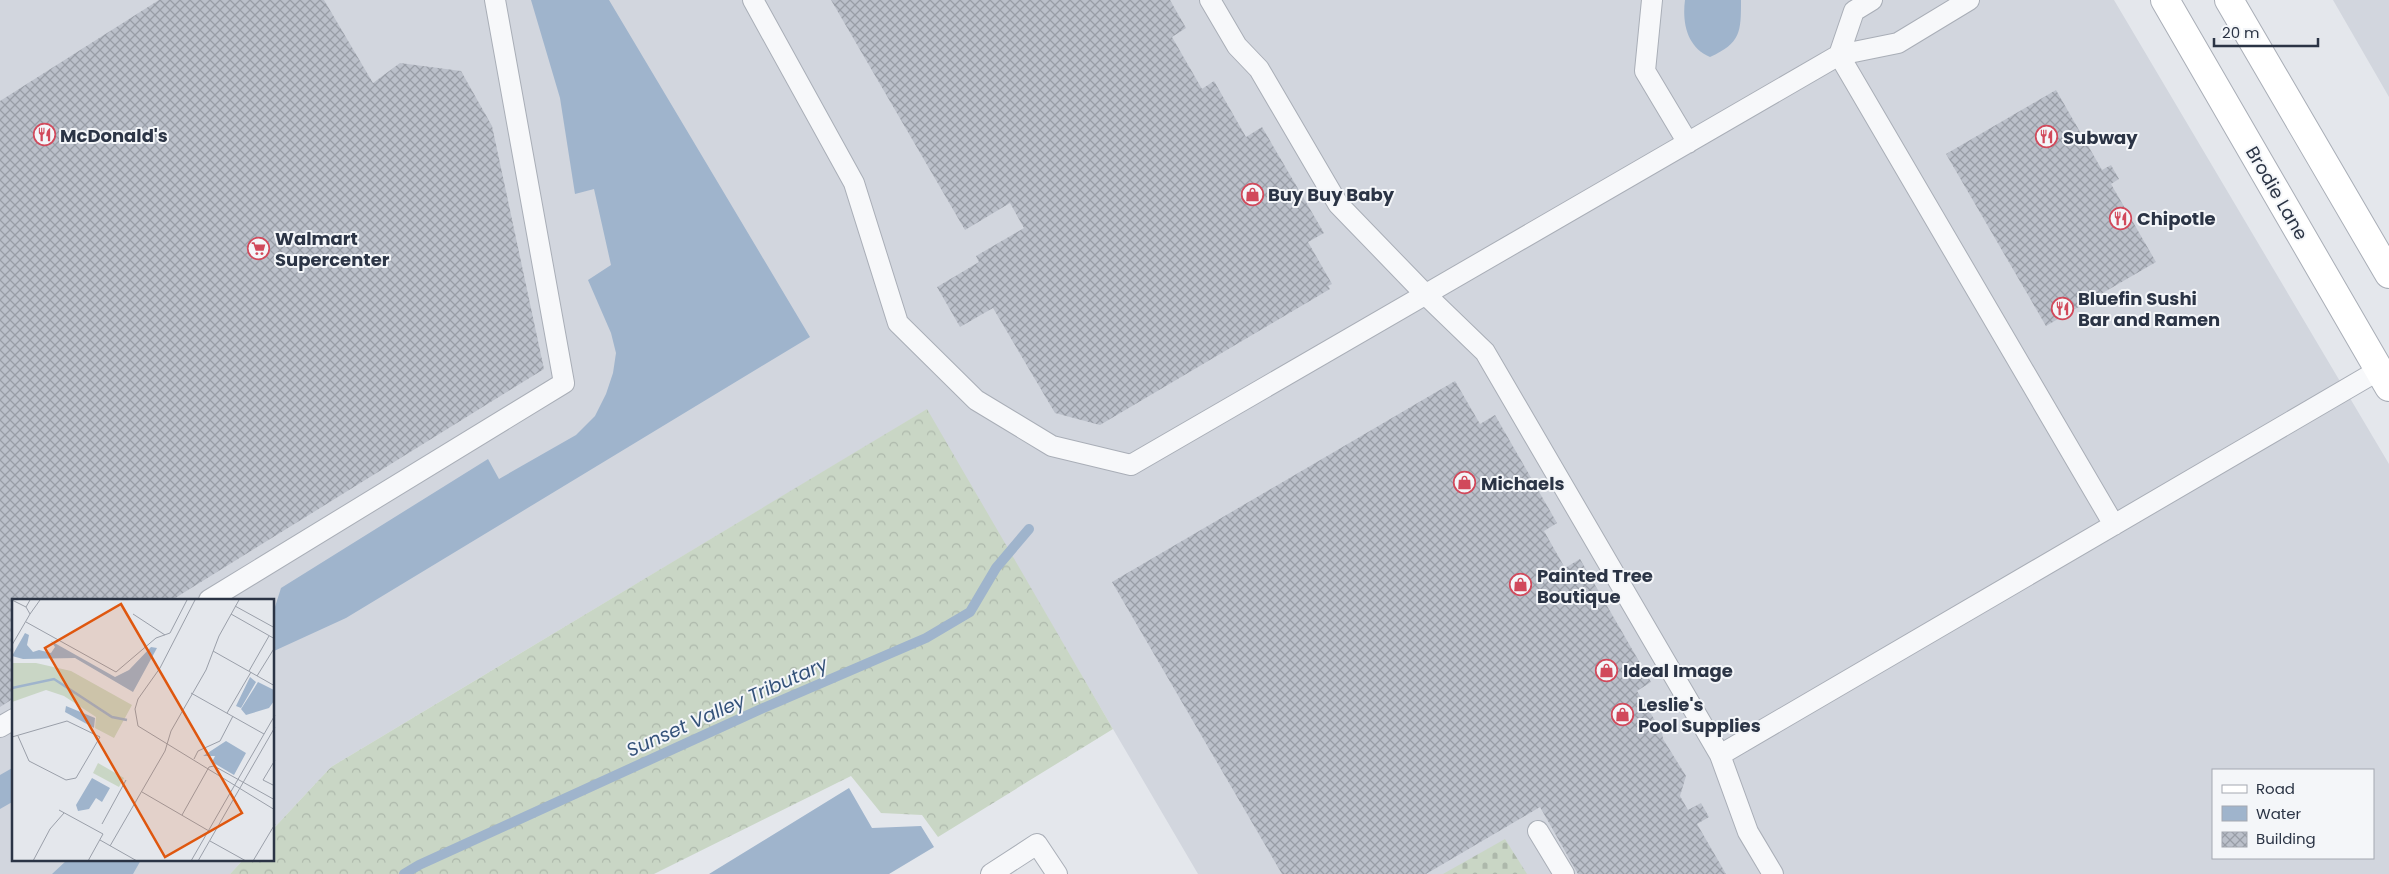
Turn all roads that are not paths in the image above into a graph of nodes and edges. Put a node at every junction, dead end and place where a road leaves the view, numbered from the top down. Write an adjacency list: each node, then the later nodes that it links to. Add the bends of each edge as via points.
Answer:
1 (495, 0): 15 (lane, via 564,383)
2 (753, 0): 12 (lane, via 854,183 898,323 976,400 1052,446 1131,465)
3 (1210, 0): 12 (lane, via 1238,46 1259,69 1338,204)
4 (1652, 0): 10 (lane, via 1645,71)
5 (1872, 0): 9 (lane, via 1854,11)
6 (1969, 0): 9 (lane, via 1898,44)
7 (2165, 0): 13 (main road, Brodie Lane)
8 (2229, 0): 11 (main road)
9 (1839, 54): 10 (lane); 14 (lane)
10 (1688, 143): 12 (lane)
11 (2389, 274)
12 (1426, 295): 18 (lane, via 1485,352)
13 (2384, 378): 14 (lane)
14 (2114, 525): 18 (lane)
15 (211, 599)
16 (12, 720): 17 (lane)
17 (0, 727)
18 (1720, 755): 23 (lane, via 1748,832)
19 (1538, 831): 22 (lane)
20 (991, 874): 21 (lane, via 1037,844)
21 (1057, 874)
22 (1564, 874)
23 (1773, 874)

